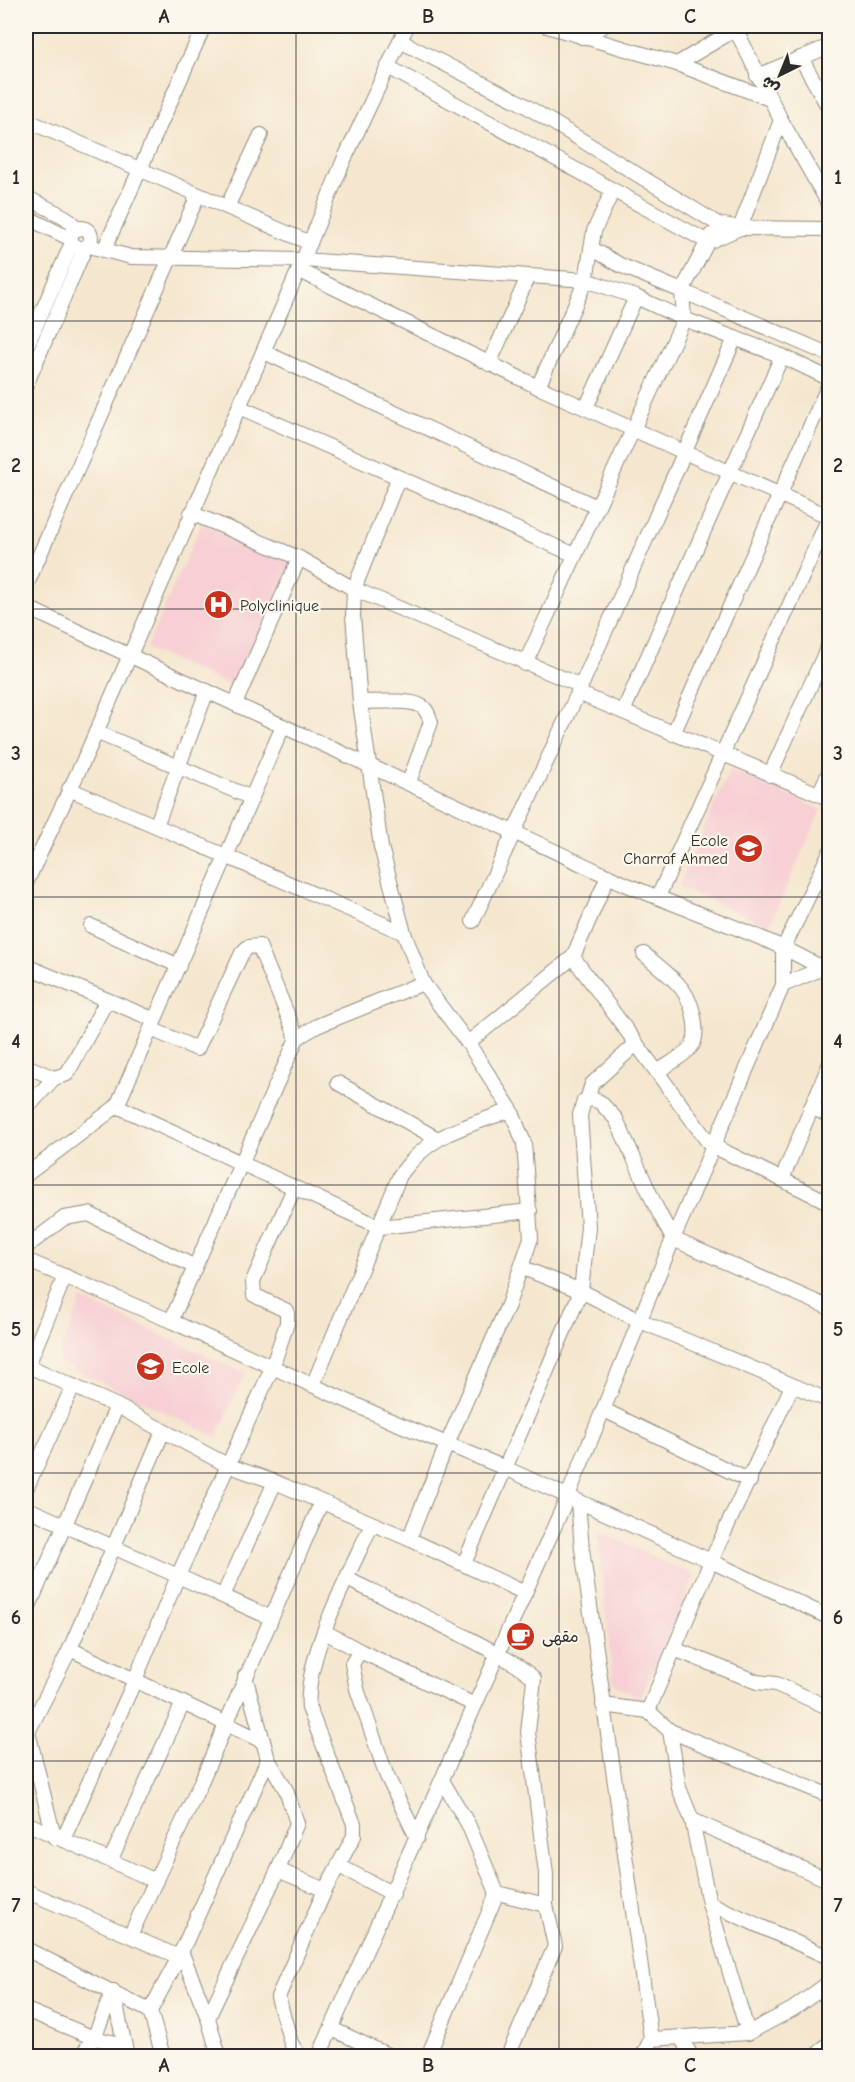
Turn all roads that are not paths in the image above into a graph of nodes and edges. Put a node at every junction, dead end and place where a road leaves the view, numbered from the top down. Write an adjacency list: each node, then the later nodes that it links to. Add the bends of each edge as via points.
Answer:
1 (204, 26): 18 (street)
2 (407, 26): 7 (street)
3 (548, 26): 6 (street)
4 (603, 26): 6 (street)
5 (738, 27): 10 (street); 12 (street)
6 (582, 37): 10 (street)
7 (400, 41): 11 (street); 25 (street, via 521,103)
8 (830, 52): 9 (street, via 827,47)
9 (801, 58): 12 (street); 14 (street)
10 (677, 64): 13 (street)
11 (388, 67): 19 (street); 29 (street)
12 (758, 76): 13 (street)
13 (770, 99): 16 (street)
14 (830, 110)
15 (26, 120): 18 (street)
16 (781, 120): 22 (street); 26 (street)
17 (261, 135): 23 (street)
18 (139, 169): 20 (street); 32 (street)
19 (612, 192): 30 (street); 31 (street, via 594,231)
20 (198, 195): 23 (street); 33 (street)
21 (26, 197): 28 (street, via 64,217)
22 (830, 206)
23 (227, 207): 29 (street)
24 (26, 217): 28 (street)
25 (718, 224): 26 (street); 30 (street)
26 (740, 228): 27 (street); 30 (street)
27 (830, 228)
28 (79, 241): 32 (street); 41 (street); 47 (street)
29 (310, 243): 34 (street)
30 (708, 243): 37 (street)
31 (591, 248): 36 (street); 37 (street)
32 (104, 250): 33 (street, via 131,257)
33 (171, 258): 34 (street); 61 (street)
34 (301, 266): 35 (street); 42 (street); 45 (street)
35 (528, 277): 36 (street); 45 (street)
36 (586, 280): 38 (street); 48 (street)
37 (682, 291): 39 (street); 43 (street)
38 (636, 297): 39 (street); 50 (street)
39 (684, 319): 40 (street); 51 (street)
40 (735, 338): 44 (street); 52 (street)
41 (26, 348)
42 (264, 352): 49 (street); 56 (street)
43 (830, 354)
44 (782, 356): 46 (street); 53 (street)
45 (489, 364): 48 (street)
46 (830, 380): 55 (street)
47 (26, 385)
48 (538, 387): 50 (street)
49 (239, 407): 54 (street); 57 (street)
50 (586, 408): 51 (street)
51 (633, 430): 52 (street); 56 (street)
52 (684, 452): 53 (street); 67 (street)
53 (732, 474): 55 (street); 71 (street)
54 (398, 479): 59 (street); 62 (street)
55 (779, 495): 58 (street); 74 (street)
56 (597, 507): 59 (street)
57 (191, 513): 60 (street); 65 (street)
58 (829, 516): 75 (street)
59 (575, 555): 66 (street)
60 (299, 558): 62 (street); 70 (street)
61 (26, 586)
62 (354, 589): 66 (street); 69 (street, via 352,616)
63 (26, 607): 65 (street)
64 (830, 642): 79 (street)
65 (128, 655): 68 (street); 73 (street)
66 (525, 664): 67 (street)
67 (580, 690): 71 (street); 85 (street)
68 (207, 691): 70 (street); 77 (street)
69 (360, 702): 76 (street); 80 (street, via 411,703 421,705 427,712 431,722)
70 (235, 704): 72 (street)
71 (623, 712): 74 (street)
72 (283, 726): 76 (street); 83 (street)
73 (96, 732): 77 (street); 81 (street)
74 (673, 734): 75 (street)
75 (723, 755): 79 (street); 90 (street)
76 (369, 764): 80 (street); 93 (street, via 381,848)
77 (179, 765): 83 (street); 84 (street)
78 (830, 770): 82 (street)
79 (770, 775): 82 (street)
80 (409, 782): 85 (street)
81 (69, 789): 84 (street); 89 (street)
82 (824, 796)
83 (252, 798): 87 (street)
84 (156, 826): 87 (street)
85 (514, 831): 88 (street); 91 (street)
86 (830, 852): 94 (street)
87 (226, 855): 93 (street); 99 (street)
88 (608, 876): 90 (street); 97 (street)
89 (26, 883)
90 (658, 897): 94 (street)
91 (473, 921)
92 (90, 926): 99 (street)
93 (404, 933): 101 (street)
94 (783, 949): 100 (street); 102 (street)
95 (644, 954): 110 (street, via 691,1000 696,1026 691,1047)
96 (830, 955): 100 (street)
97 (573, 957): 106 (street); 107 (street)
98 (26, 966): 103 (street)
99 (179, 966): 104 (street)
100 (826, 971): 102 (street)
101 (423, 983): 105 (street); 106 (street)
102 (783, 985): 120 (street)
103 (106, 1000): 104 (street); 111 (street, via 71,1069)
104 (153, 1024): 105 (street, via 197,1049 243,953 248,946 259,946); 114 (street)
105 (297, 1038): 121 (street)
106 (468, 1042): 117 (street)
107 (635, 1045): 110 (street); 113 (street, via 592,1084)
108 (830, 1063): 115 (street)
109 (26, 1066): 111 (street)
110 (657, 1072): 120 (street)
111 (54, 1078): 116 (street)
112 (338, 1083): 119 (street)
113 (587, 1100): 128 (street, via 600,1102 616,1119); 134 (street, via 581,1105 580,1115 588,1227)
114 (117, 1106): 121 (street); 122 (street)
115 (811, 1107): 118 (street); 123 (street)
116 (26, 1109)
117 (511, 1110): 119 (street); 126 (street, via 524,1143)
118 (830, 1116)
119 (436, 1138): 127 (street, via 420,1150 400,1175)
120 (714, 1148): 123 (street); 128 (street)
121 (242, 1161): 124 (street); 131 (street)
122 (26, 1175)
123 (782, 1179): 125 (street)
124 (294, 1188): 127 (street); 139 (street, via 253,1281 254,1295 287,1311 287,1323)
125 (830, 1203)
126 (530, 1211): 127 (street); 132 (street, via 531,1238)
127 (381, 1227): 140 (street)
128 (673, 1239): 135 (street); 137 (street)
129 (26, 1246): 131 (street, via 64,1218 89,1214)
130 (26, 1260): 133 (street)
131 (195, 1267): 136 (street)
132 (523, 1268): 134 (street); 147 (street)
133 (65, 1276): 136 (street); 138 (street)
134 (581, 1291): 137 (street); 149 (street)
135 (830, 1308)
136 (171, 1321): 139 (street)
137 (640, 1321): 142 (street); 145 (street)
138 (26, 1367): 141 (street)
139 (272, 1368): 140 (street); 148 (street)
140 (314, 1385): 147 (street)
141 (73, 1386): 144 (street); 152 (street)
142 (792, 1386): 143 (street); 150 (street)
143 (830, 1401)
144 (117, 1406): 146 (street); 157 (street)
145 (604, 1410): 150 (street); 153 (street)
146 (163, 1431): 148 (street); 159 (street)
147 (447, 1444): 149 (street); 158 (street)
148 (227, 1465): 151 (street); 162 (street)
149 (505, 1468): 153 (street); 161 (street)
150 (750, 1481): 160 (street)
151 (275, 1482): 154 (street); 165 (street)
152 (26, 1489)
153 (572, 1500): 160 (street); 164 (street); 178 (street)
154 (321, 1503): 156 (street); 167 (street)
155 (26, 1508): 157 (street)
156 (372, 1524): 158 (street); 163 (street)
157 (65, 1525): 159 (street); 166 (street)
158 (409, 1539): 161 (street)
159 (113, 1546): 162 (street); 170 (street)
160 (711, 1561): 168 (street); 171 (street)
161 (464, 1564): 164 (street)
162 (178, 1576): 165 (street); 175 (street)
163 (347, 1579): 169 (street); 173 (street)
164 (525, 1593): 173 (street)
165 (223, 1596): 167 (street)
166 (26, 1613)
167 (271, 1618): 174 (street)
168 (830, 1618)
169 (325, 1632): 172 (street); 193 (street, via 314,1657 307,1691 309,1708 354,1824 354,1836)
170 (70, 1649): 175 (street); 182 (street)
171 (674, 1649): 179 (street, via 757,1682 776,1684); 180 (street)
172 (360, 1651): 177 (street); 191 (street, via 352,1664 357,1689 397,1800)
173 (498, 1655): 177 (street); 202 (street, via 534,1679 528,1732 546,1874)
174 (245, 1676): 181 (street); 184 (street)
175 (135, 1680): 176 (street); 190 (street)
176 (183, 1703): 181 (street); 192 (street)
177 (475, 1704): 186 (street)
178 (603, 1705): 180 (street); 216 (street)
179 (830, 1708)
180 (648, 1711): 183 (street)
181 (226, 1725): 184 (street); 195 (street)
182 (27, 1730): 190 (street)
183 (670, 1731): 187 (street); 188 (street, via 679,1788)
184 (262, 1741): 185 (street)
185 (268, 1759): 194 (street, via 286,1790 297,1823); 205 (street)
186 (443, 1782): 191 (street); 199 (street, via 468,1824)
187 (830, 1796)
188 (692, 1820): 196 (street); 201 (street)
189 (26, 1823): 190 (street)
190 (61, 1836): 192 (street)
191 (417, 1838): 200 (street)
192 (111, 1859): 195 (street)
193 (339, 1866): 197 (street); 200 (street)
194 (278, 1870): 197 (street); 211 (street)
195 (156, 1881): 203 (street)
196 (830, 1881)
197 (325, 1890): 222 (street, via 278,1997 291,2043)
198 (26, 1891): 203 (street)
199 (497, 1893): 202 (street); 225 (street)
200 (393, 1894): 212 (street)
201 (708, 1903): 206 (street); 213 (street)
202 (546, 1905): 226 (street, via 555,1946)
203 (131, 1934): 205 (street)
204 (26, 1949): 208 (street)
205 (180, 1954): 210 (street); 211 (street)
206 (830, 1958)
207 (830, 1982): 213 (street, via 793,2009)
208 (113, 1991): 210 (street); 215 (street); 218 (street)
209 (26, 2010): 215 (street)
210 (150, 2011): 220 (street)
211 (208, 2018): 221 (street)
212 (332, 2029): 223 (street); 224 (street)
213 (748, 2033): 214 (street)
214 (681, 2037): 216 (street); 228 (street)
215 (94, 2038): 218 (street); 219 (street)
216 (651, 2039): 227 (street)
217 (830, 2042): 229 (street)
218 (126, 2051)
219 (81, 2056)
220 (163, 2056)
221 (219, 2056)
222 (299, 2056)
223 (320, 2056)
224 (390, 2056)
225 (428, 2056)
226 (508, 2056)
227 (643, 2056)
228 (690, 2056)
229 (816, 2056)

